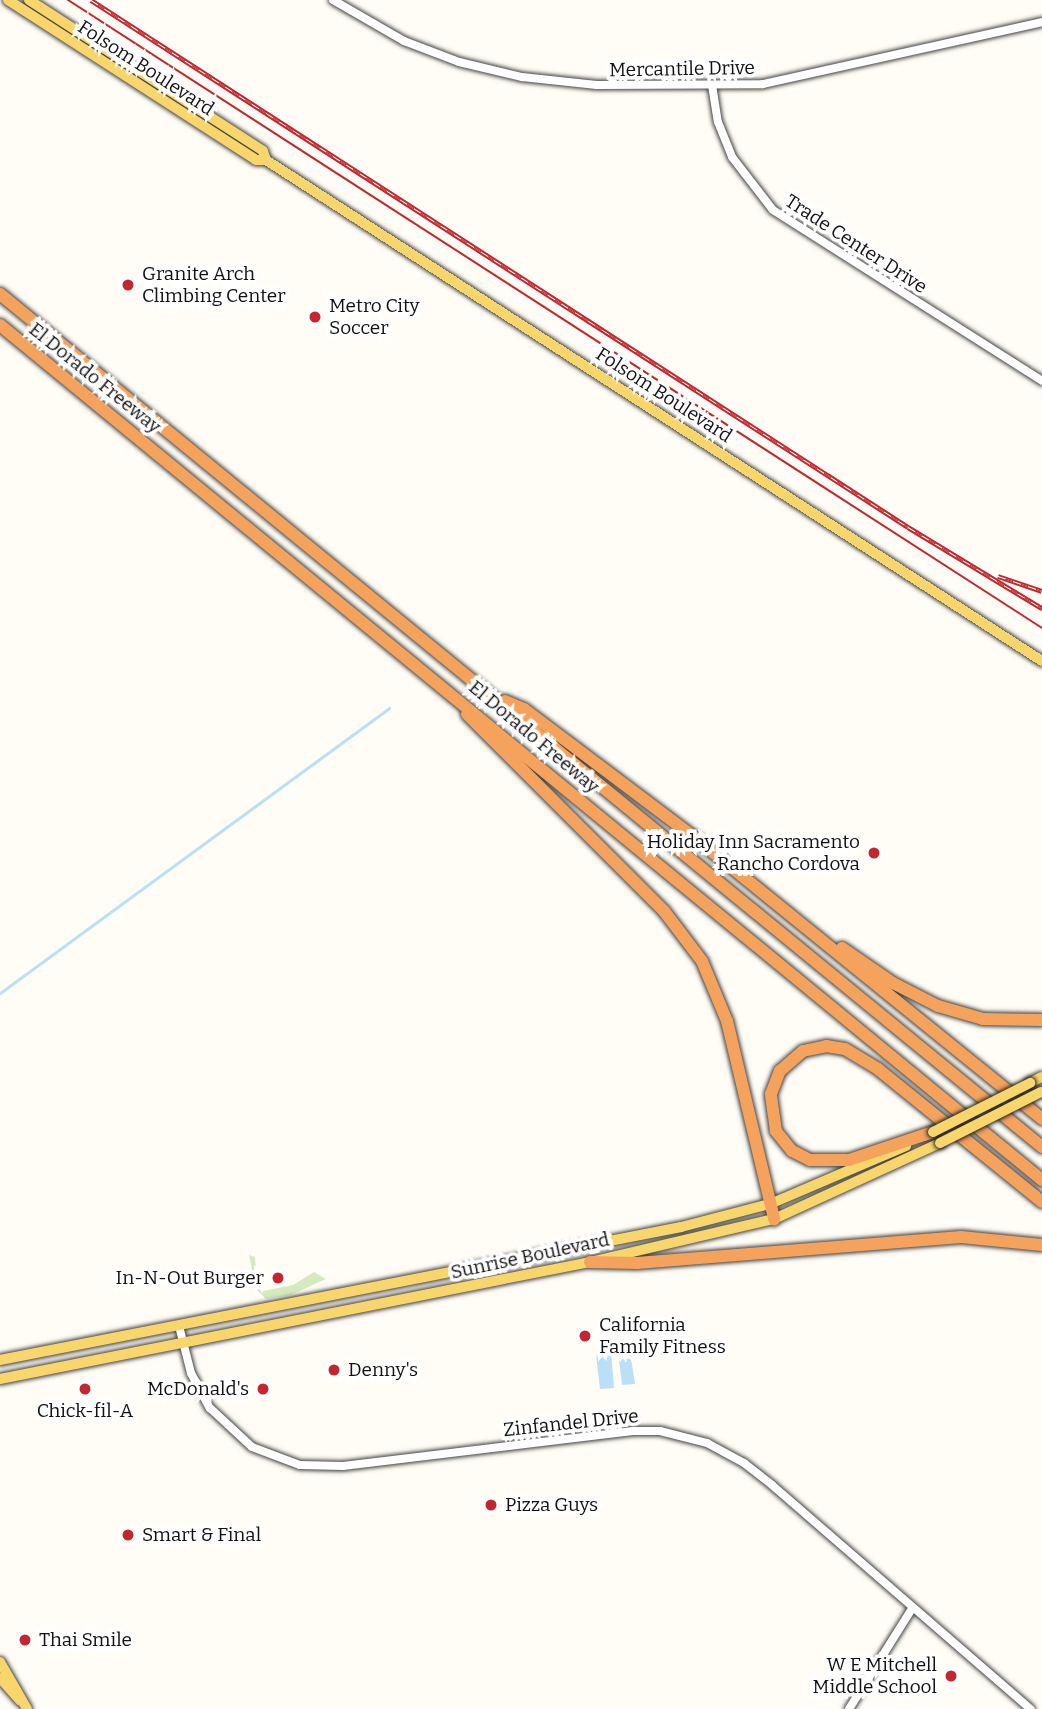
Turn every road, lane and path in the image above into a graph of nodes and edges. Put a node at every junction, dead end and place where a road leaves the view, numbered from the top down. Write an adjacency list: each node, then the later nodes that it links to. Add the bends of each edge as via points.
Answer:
1 (8, 0): 6 (main road, Folsom Boulevard, via 256,160)
2 (29, 0): 6 (main road, Folsom Boulevard, via 263,151)
3 (333, 0): 5 (street, Mercantile Drive, via 404,41 495,71 562,83)
4 (1042, 22): 5 (street, Mercantile Drive, via 788,80)
5 (712, 85): 9 (street, Trade Center Drive, via 718,122 732,157 773,209)
6 (266, 160): 10 (main road, Folsom Boulevard)
7 (0, 294): 11 (highway, El Dorado Freeway)
8 (0, 325): 12 (highway, El Dorado Freeway)
9 (1042, 381)
10 (1042, 661)
11 (492, 696): 13 (highway, via 524,709); 19 (highway, El Dorado Freeway)
12 (468, 711): 20 (highway, El Dorado Freeway); 22 (highway, via 664,911 702,961 727,1021)
13 (770, 898): 14 (highway, via 893,983 938,1006 983,1019); 17 (highway)
14 (1042, 1020)
15 (1042, 1077): 18 (main road, Sunrise Boulevard, bridge)
16 (1042, 1092): 18 (main road, Sunrise Boulevard, bridge)
17 (1042, 1119)
18 (937, 1137): 21 (highway, via 849,1160 810,1160 792,1151 776,1131 771,1094 780,1071 803,1051 826,1045 845,1049 878,1069); 22 (main road, Sunrise Boulevard); 23 (main road, Sunrise Boulevard)
19 (1042, 1147)
20 (1042, 1180)
21 (1042, 1202)
22 (770, 1204): 23 (highway); 26 (main road, Sunrise Boulevard, via 681,1227)
23 (774, 1219): 25 (main road, Sunrise Boulevard)
24 (1042, 1245): 25 (highway, via 961,1237)
25 (590, 1262): 27 (main road, Sunrise Boulevard)
26 (179, 1326): 27 (street, Zinfandel Drive); 28 (main road, Sunrise Boulevard)
27 (183, 1344): 29 (main road, Sunrise Boulevard); 30 (street, Zinfandel Drive, via 198,1388 228,1429 259,1451 300,1465 343,1466 633,1431 660,1431 707,1443 744,1463)
28 (0, 1360)
29 (0, 1379)
30 (912, 1608): 34 (street); 35 (street, Zinfandel Drive)
31 (0, 1662): 33 (main road)
32 (0, 1678): 33 (main road)
33 (24, 1704)
34 (849, 1709)
35 (1031, 1709)

